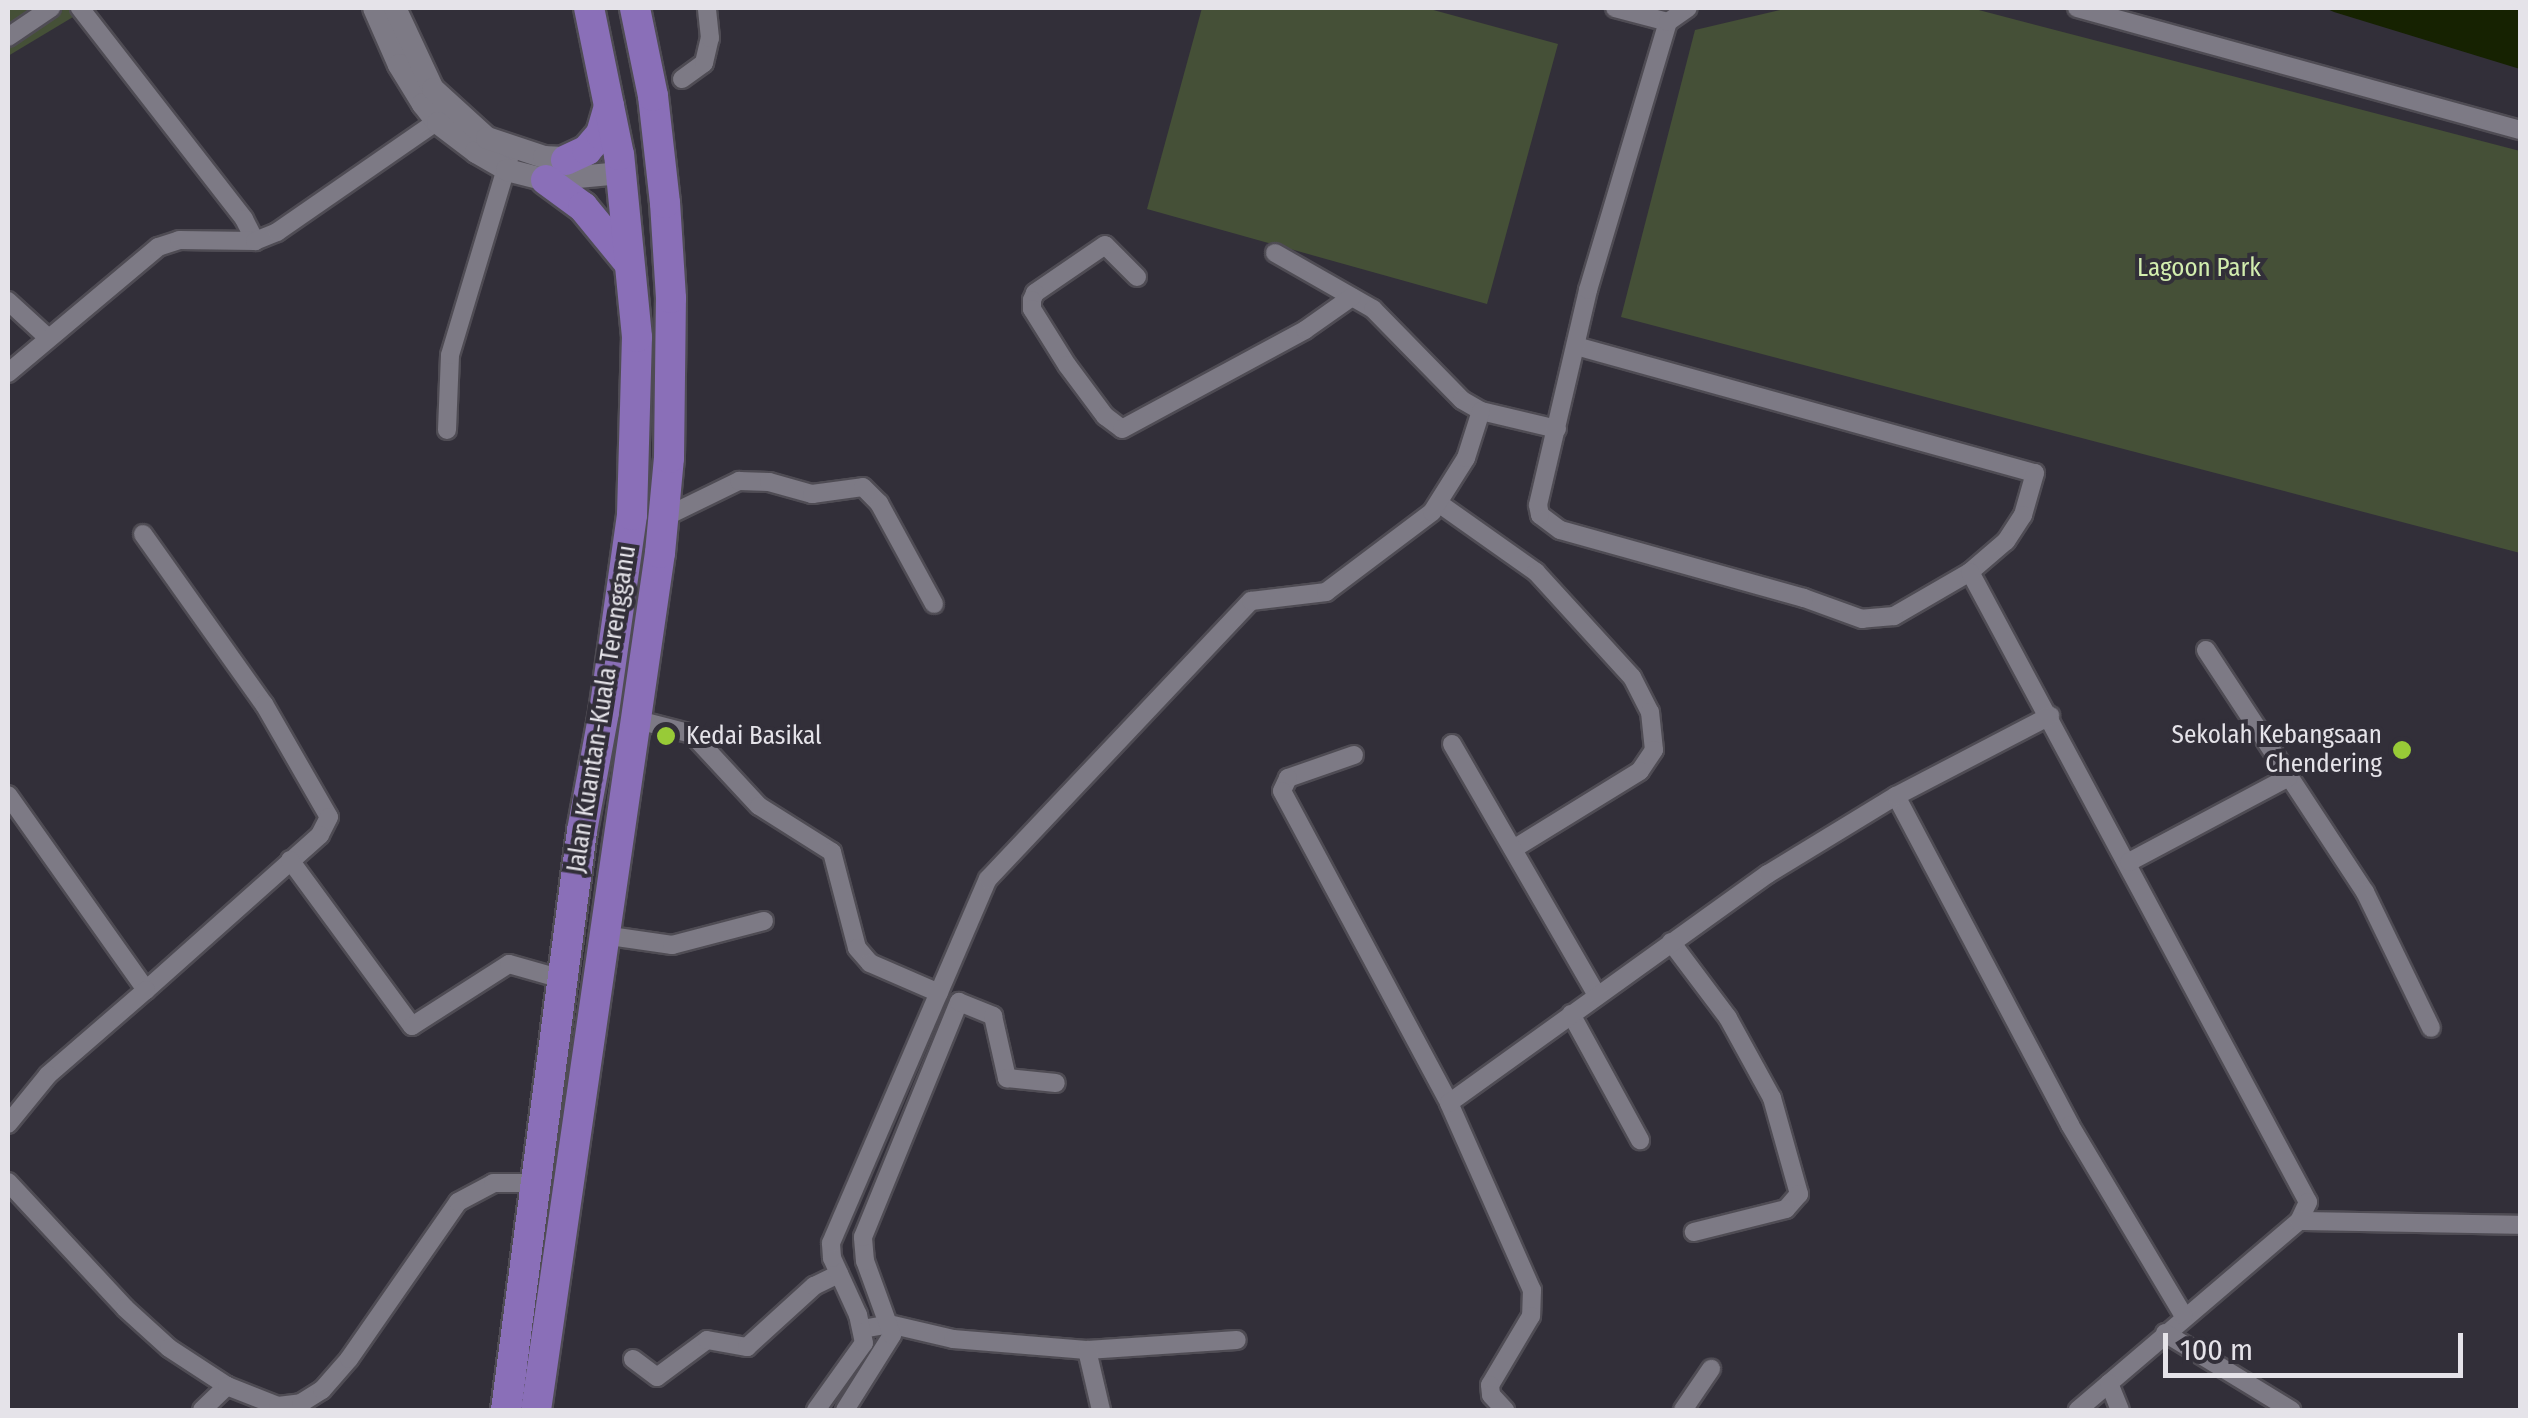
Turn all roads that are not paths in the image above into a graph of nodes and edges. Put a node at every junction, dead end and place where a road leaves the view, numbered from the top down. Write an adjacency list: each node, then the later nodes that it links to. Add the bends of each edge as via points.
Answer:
1 (51, 8): 12 (street)
2 (80, 8): 22 (street)
3 (374, 8): 16 (street, via 399,65)
4 (395, 8): 16 (street)
5 (589, 8): 14 (highway, Jalan Kuantan-Kuala Terengganu)
6 (635, 8): 15 (highway, Jalan Kuantan-Kuala Terengganu)
7 (707, 8): 13 (street, via 704,63)
8 (1616, 8): 11 (street)
9 (1688, 8): 11 (street)
10 (2077, 8): 17 (street)
11 (1668, 22): 29 (street)
12 (8, 37)
13 (682, 79)
14 (609, 106): 19 (highway, Jalan Kuantan-Kuala Terengganu); 20 (highway, via 601,134)
15 (654, 110): 19 (highway); 21 (highway, Jalan Kuantan-Kuala Terengganu)
16 (446, 116): 18 (street); 22 (street)
17 (2520, 130)
18 (510, 159): 20 (street); 33 (street, via 450,355)
19 (624, 164): 20 (street); 21 (highway); 24 (highway, Jalan Kuantan-Kuala Terengganu)
20 (556, 170): 24 (highway)
21 (665, 203): 35 (highway, Jalan Kuantan-Kuala Terengganu, via 671,298)
22 (255, 241): 28 (street, via 158,246)
23 (1275, 253): 26 (street)
24 (630, 266): 54 (highway, Jalan Kuantan-Kuala Terengganu, via 638,338 632,515)
25 (1137, 276): 26 (street, via 1105,245 1032,300 1067,365 1122,429 1291,338)
26 (1352, 297): 31 (street, via 1373,309 1445,385)
27 (8, 301): 28 (street)
28 (46, 336): 30 (street)
29 (1576, 346): 32 (street); 37 (street, via 2035,473 2024,515 2006,542)
30 (13, 368)
31 (1480, 411): 32 (street); 34 (street, via 1466,458)
32 (1549, 427): 37 (street, via 1538,505 1547,523 1560,530 1862,619 1894,616)
33 (447, 430)
34 (1440, 504): 47 (street, via 1536,572 1632,676 1650,712 1654,750 1640,772); 55 (street, via 1326,592 1251,601 997,867)
35 (663, 518): 38 (street, via 739,480 812,494 863,488 879,503); 41 (highway, Jalan Kuantan-Kuala Terengganu)
36 (143, 534): 48 (street, via 264,704 326,806 328,826)
37 (1970, 572): 40 (street)
38 (934, 604)
39 (2206, 650): 44 (street)
40 (2050, 716): 46 (street); 49 (street)
41 (634, 719): 51 (highway, Jalan Kuantan-Kuala Terengganu); 55 (street, via 692,734 759,806 832,852 858,948 870,963)
42 (1452, 744): 47 (street)
43 (1354, 755): 61 (street, via 1288,778 1282,791)
44 (2289, 777): 49 (street); 59 (street, via 2387,929)
45 (8, 795): 53 (street)
46 (1896, 796): 52 (street); 70 (street, via 2070,1126)
47 (1513, 849): 56 (street)
48 (290, 860): 53 (street); 54 (street, via 412,1026 509,964)
49 (2129, 862): 66 (street, via 2305,1191 2306,1212)
50 (764, 922): 51 (street, via 672,945)
51 (603, 935): 57 (highway, Jalan Kuantan-Kuala Terengganu)
52 (1671, 942): 56 (street); 68 (street, via 1728,1018 1772,1098 1799,1194 1786,1209)
53 (146, 990): 62 (street, via 48,1075)
54 (561, 992): 57 (highway); 65 (highway, Jalan Kuantan-Kuala Terengganu)
55 (939, 994): 69 (street, via 831,1243)
56 (1597, 995): 58 (street)
57 (592, 1012): 82 (highway, Jalan Kuantan-Kuala Terengganu)
58 (1571, 1014): 61 (street); 63 (street)
59 (2431, 1028)
60 (1056, 1083): 71 (street, via 1007,1078 992,1016 959,1002 863,1237 865,1261)
61 (1449, 1103): 86 (street, via 1532,1290 1530,1316 1490,1385)
62 (8, 1124)
63 (1640, 1140)
64 (8, 1182): 79 (street, via 124,1308)
65 (536, 1183): 79 (street, via 494,1183 458,1202 322,1390 301,1403 278,1406); 81 (highway, Jalan Kuantan-Kuala Terengganu)
66 (2298, 1222): 67 (street); 70 (street)
67 (2520, 1226)
68 (1694, 1232)
69 (839, 1274): 72 (street); 76 (street, via 814,1286 747,1347 707,1340 657,1377)
70 (2184, 1316): 73 (street)
71 (890, 1324): 72 (street); 75 (street, via 953,1339); 84 (street, via 890,1344)
72 (862, 1330): 83 (street, via 862,1348)
73 (2165, 1333): 78 (street); 90 (street)
74 (1237, 1340): 75 (street)
75 (1087, 1350): 85 (street)
76 (632, 1359)
77 (1710, 1369): 87 (street)
78 (2109, 1383): 88 (street); 89 (street)
79 (227, 1386): 80 (street)
80 (202, 1410)
81 (506, 1410)
82 (536, 1410)
83 (816, 1410)
84 (845, 1410)
85 (1101, 1410)
86 (1505, 1410)
87 (1683, 1410)
88 (2078, 1410)
89 (2120, 1410)
90 (2291, 1410)

